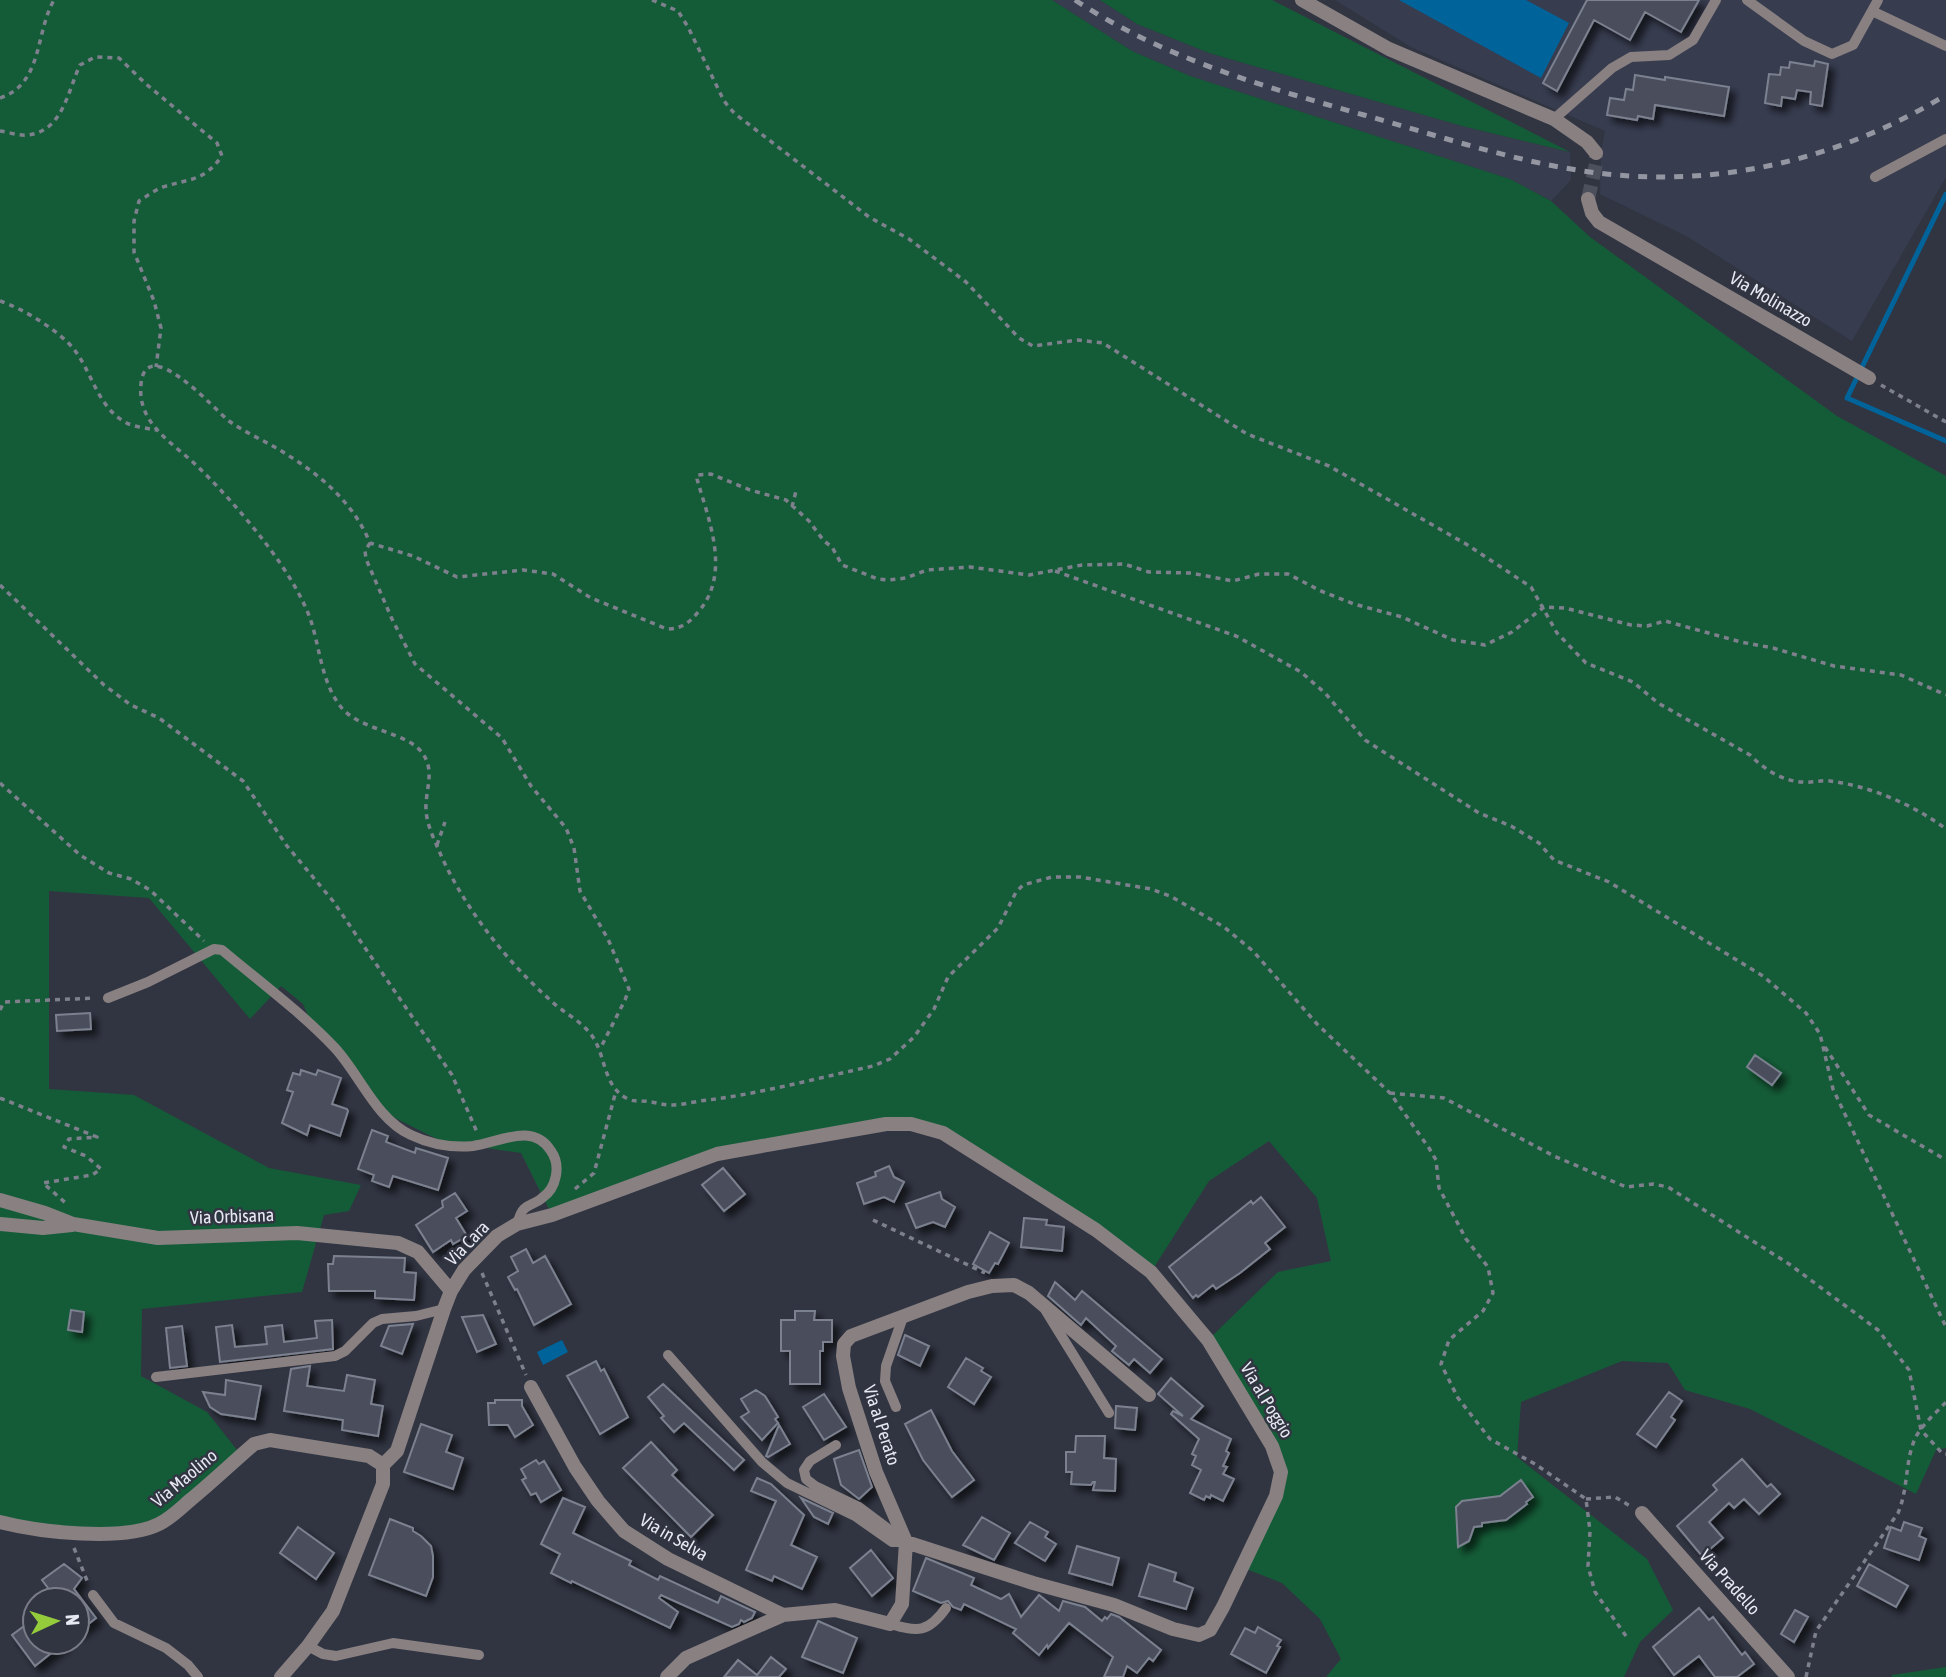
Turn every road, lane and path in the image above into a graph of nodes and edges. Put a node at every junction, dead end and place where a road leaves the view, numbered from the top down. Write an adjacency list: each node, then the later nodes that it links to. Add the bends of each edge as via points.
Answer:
1 (54, 0): 9 (path, via 31,72 22,86)
2 (652, 0): 26 (path, via 678,11 734,113 869,217 909,239 966,282 1019,338 1033,346 1079,340 1103,343 1247,434 1329,466 1466,544 1531,587)
3 (1302, 0): 10 (street, via 1389,48)
4 (1716, 0): 10 (lane, via 1693,40 1669,55 1631,57)
5 (1747, 0): 7 (lane, via 1804,41 1832,54 1853,45)
6 (1878, 0): 7 (lane)
7 (1872, 11): 8 (lane)
8 (1946, 46)
9 (0, 98)
10 (1554, 119): 13 (street)
11 (0, 131): 17 (path, via 28,135 50,127 62,111 80,65 96,57 119,58 217,142 222,156 212,170 194,180 161,187 139,201 134,252 161,328)
12 (1946, 139): 14 (lane)
13 (1596, 153)
14 (1875, 177)
15 (1588, 199): 18 (street, Via Molinazzo, via 1599,222)
16 (0, 301): 20 (path, via 38,320 75,350 102,400 124,422)
17 (156, 367): 20 (path, via 148,369 141,385 145,410); 23 (path, via 176,373 229,421 307,467 353,509)
18 (1869, 378): 19 (path)
19 (1946, 422)
20 (158, 431): 31 (path, via 195,464 281,565 310,618 320,662 342,709 423,754 430,775 427,819)
21 (796, 491): 22 (path)
22 (792, 507): 23 (path, via 780,497 711,474 697,475 717,567 711,595 691,620 677,629 608,606 553,574 523,570 457,577 413,556); 24 (path, via 832,547 842,565 878,579 970,567 1029,575)
23 (370, 543): 36 (path, via 366,559 415,664 502,738 531,786 566,828 575,848 580,891 608,939 629,989)
24 (1053, 571): 26 (path, via 1124,564 1149,572 1233,581 1259,574 1288,574 1321,591 1402,617 1453,640 1485,645 1512,632); 35 (path, via 1236,636 1301,672 1365,740 1479,813 1539,842 1554,860 1609,882 1763,976 1806,1013)
25 (0, 585): 41 (path, via 104,685 159,718 243,781 287,846 333,901 452,1075)
26 (1544, 607): 27 (path, via 1631,625 1676,623 1834,666 1901,675); 30 (path, via 1557,633 1586,663 1633,682 1658,703 1786,780 1829,781 1882,794)
27 (1946, 695)
28 (0, 783): 32 (path, via 80,855 150,890)
29 (445, 822): 31 (path)
30 (1946, 829)
31 (437, 847): 36 (path, via 470,909 548,999 582,1025)
32 (214, 949): 33 (lane); 41 (lane, via 222,950 320,1033 401,1130 442,1145)
33 (107, 998): 34 (path, via 4,1002)
34 (0, 1010)
35 (1824, 1045): 42 (path, via 1868,1115); 55 (path, via 1833,1089)
36 (600, 1049): 37 (path)
37 (616, 1091): 38 (path, via 632,1101 670,1105 732,1097 890,1059 915,1037 948,977 998,928 1023,885 1052,877 1080,877 1151,889 1224,927 1253,951 1317,1024); 43 (path, via 594,1173)
38 (1390, 1093): 63 (path, via 1444,1098 1554,1156 1626,1187 1668,1187 1789,1264 1878,1330 1909,1370); 67 (path, via 1436,1160 1439,1188 1492,1279 1493,1293 1483,1311 1449,1340 1441,1364 1458,1398 1490,1439)
39 (0, 1098): 47 (path, via 97,1137 69,1139 64,1147 86,1156 101,1169 92,1175 43,1183 73,1210)
40 (886, 1124): 48 (street, Via Cara, via 717,1154); 71 (street, Via al Poggio, via 911,1124 943,1133 1096,1230 1152,1272 1208,1340 1272,1446 1282,1472 1276,1496 1223,1606 1210,1630 1199,1635)
41 (482, 1144): 48 (lane, via 529,1135 552,1151 554,1184 543,1198 524,1209)
42 (1946, 1160)
43 (575, 1190)
44 (0, 1200): 47 (street, Via Orbisana)
45 (873, 1220): 50 (path, via 988,1274)
46 (0, 1224): 47 (street, via 43,1228)
47 (73, 1224): 51 (street, Via Orbisana, via 158,1238 297,1233 398,1243 418,1252)
48 (517, 1224): 49 (street, Via Cara)
49 (475, 1258): 51 (street, Via Cara); 58 (path)
50 (992, 1286): 52 (street, Via al Perato, via 1019,1286); 54 (street, Via al Perato)
51 (451, 1291): 53 (street, Via Cara)
52 (1044, 1308): 59 (street, Via al Perato); 62 (lane)
53 (444, 1309): 57 (lane, via 382,1319 335,1356); 66 (street, Via Cara, via 397,1451)
54 (903, 1317): 61 (lane, via 886,1366 885,1381); 71 (street, Via al Perato, via 851,1336 844,1344 843,1356 866,1445)
55 (1946, 1327)
56 (668, 1355): 71 (lane, via 777,1475 855,1516 892,1542)
57 (156, 1377)
58 (531, 1387): 74 (street, Via in Selva, via 575,1467 624,1531 668,1559)
59 (1149, 1395)
60 (1946, 1402): 63 (path)
61 (896, 1407)
62 (1109, 1413)
63 (1921, 1430): 65 (path); 83 (path, via 1914,1441 1898,1513 1816,1631)
64 (836, 1445): 71 (lane, via 810,1461 804,1470 806,1479 859,1507)
65 (1946, 1454)
66 (383, 1465): 70 (street, Via Maolino, via 369,1456 262,1441 158,1525 119,1532); 77 (street, Via Cara, via 383,1484 342,1592)
67 (1586, 1499): 68 (path, via 1615,1497); 76 (path, via 1588,1566 1595,1592)
68 (1642, 1513): 82 (street, Via Pradello)
69 (0, 1522): 70 (street, Via Maolino)
70 (68, 1533): 72 (path)
71 (906, 1542): 75 (street, Via al Perato, via 902,1604)
72 (93, 1595): 79 (lane, via 114,1623 166,1648)
73 (946, 1608): 75 (lane, via 934,1625 914,1630)
74 (783, 1615): 75 (street, via 835,1610); 81 (street, via 686,1658)
75 (890, 1624)
76 (1626, 1636)
77 (308, 1646): 78 (lane, via 337,1656 393,1643); 80 (street, Via Cara)
78 (479, 1655)
79 (198, 1677)
80 (281, 1677)
81 (667, 1677)
82 (1788, 1677)
83 (1806, 1677)

